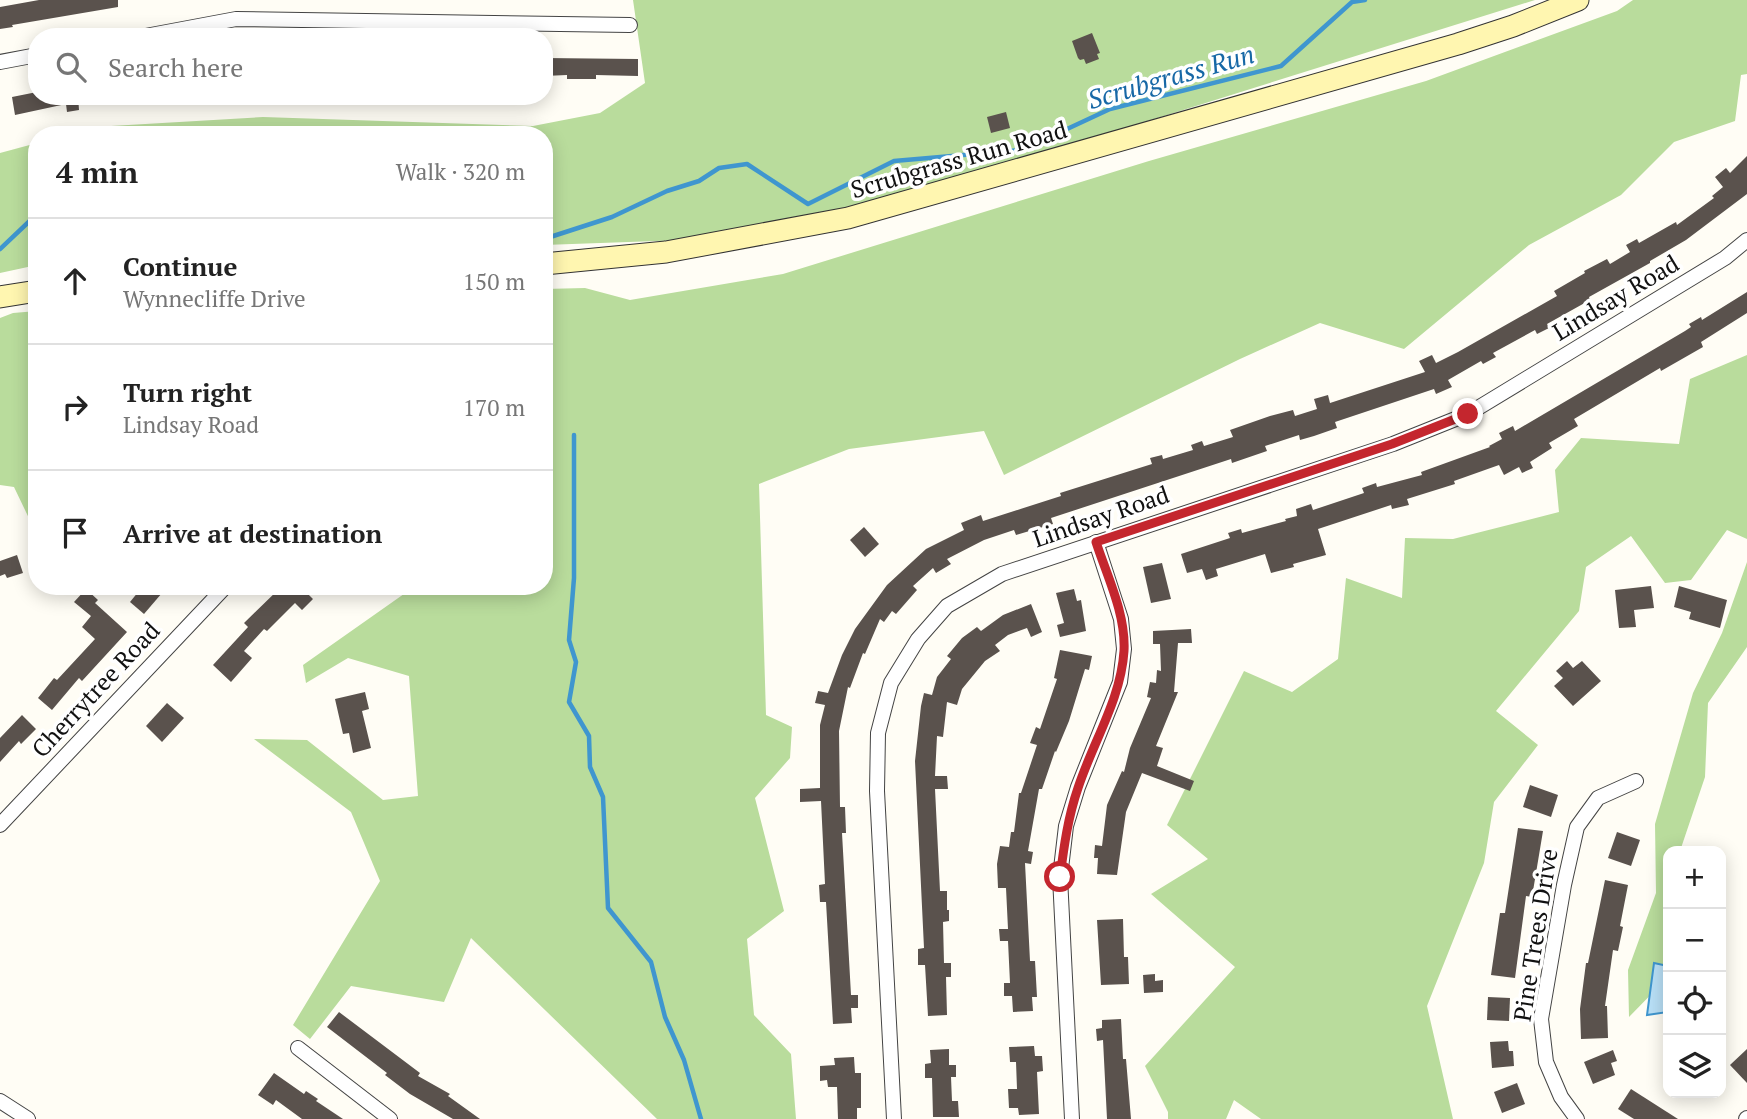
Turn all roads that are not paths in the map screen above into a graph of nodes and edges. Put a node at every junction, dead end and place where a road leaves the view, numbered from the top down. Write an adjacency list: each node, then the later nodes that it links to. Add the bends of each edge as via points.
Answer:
1 (1578, 0): 7 (street, Scrubgrass Run Road, via 1458,44 848,218 666,252)
2 (630, 25): 3 (street, via 236,19)
3 (188, 28)
4 (28, 57): 5 (street)
5 (0, 62)
6 (1747, 240): 10 (street, Lindsay Road, via 1725,258 1468,414 1392,444)
7 (553, 263)
8 (28, 292): 9 (street)
9 (0, 297)
10 (1096, 542): 18 (street, Lindsay Road, via 1002,574 947,606 918,639 891,683 878,733 877,790); 19 (street, via 1121,619 1124,649 1120,682 1066,826 1060,877)
11 (217, 595): 13 (street, Cherrytree Road)
12 (1636, 781): 20 (street, Pine Trees Drive, via 1598,798 1577,827 1562,897 1541,1020 1546,1062 1561,1097)
13 (0, 824)
14 (298, 1048): 17 (street)
15 (0, 1101): 16 (street)
16 (28, 1119)
17 (390, 1119)
18 (894, 1119)
19 (1072, 1119)
20 (1577, 1119)

